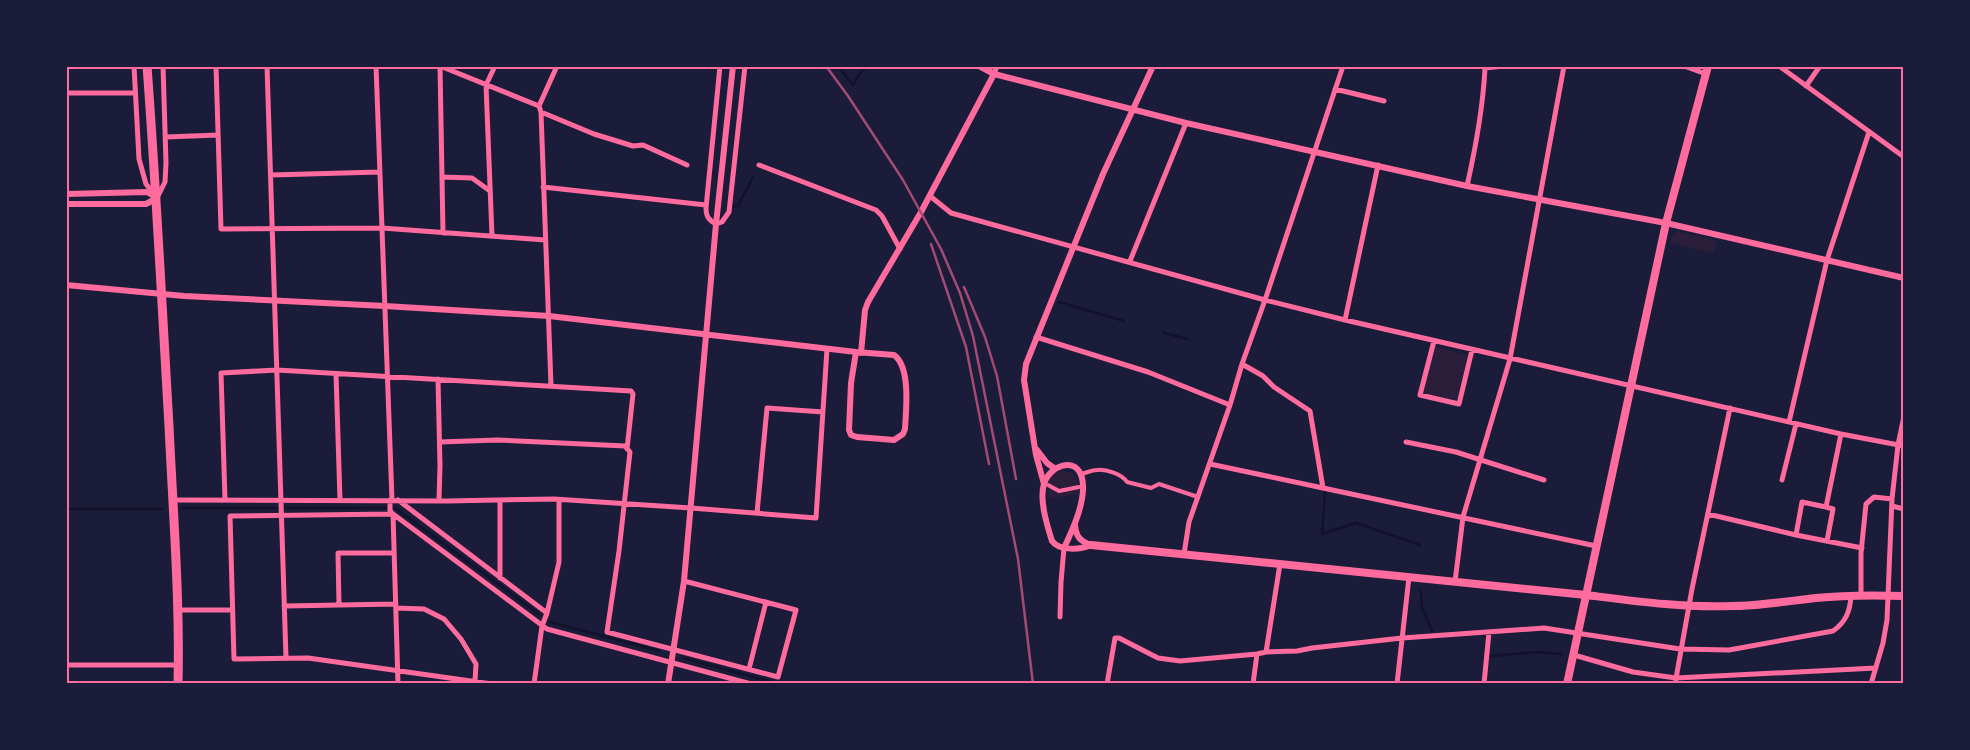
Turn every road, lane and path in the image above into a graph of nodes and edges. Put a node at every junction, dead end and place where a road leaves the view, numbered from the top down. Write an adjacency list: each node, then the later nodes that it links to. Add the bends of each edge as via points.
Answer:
1 (134, 66): 29 (street)
2 (147, 66): 50 (highway)
3 (163, 66): 36 (street)
4 (216, 66): 35 (street)
5 (267, 66): 43 (street)
6 (376, 66): 42 (street)
7 (440, 66): 25 (street); 44 (street)
8 (495, 66): 25 (street)
9 (557, 66): 31 (street)
10 (720, 66): 53 (street)
11 (733, 66): 55 (street)
12 (744, 66): 55 (street, via 729,212 722,222)
13 (979, 66): 24 (street)
14 (998, 66): 24 (street)
15 (1153, 66): 32 (street)
16 (1343, 66): 27 (street)
17 (1504, 66): 22 (street)
18 (1564, 66): 51 (street)
19 (1684, 66): 23 (street)
20 (1779, 66): 26 (street)
21 (1820, 66): 26 (street)
22 (1484, 67): 45 (street, via 1477,139)
23 (1707, 70): 54 (main road)
24 (994, 74): 32 (street); 49 (street)
25 (486, 85): 31 (street); 47 (street)
26 (1806, 86): 34 (street)
27 (1335, 89): 30 (street); 37 (street)
28 (66, 93): 29 (street)
29 (135, 93): 50 (street, via 139,160 146,184)
30 (1384, 101)
31 (540, 109): 40 (street, via 594,134 643,146); 46 (street)
32 (1133, 110): 33 (street); 61 (street)
33 (1186, 123): 37 (street); 64 (street)
34 (1869, 132): 38 (street); 63 (street)
35 (218, 135): 36 (street); 56 (street, via 221,229)
36 (166, 137): 50 (street, via 165,182)
37 (1314, 151): 41 (street); 68 (street)
38 (1904, 157)
39 (759, 164): 62 (street, via 876,210)
40 (688, 165)
41 (1378, 166): 45 (street); 72 (street)
42 (380, 172): 43 (street); 57 (street)
43 (271, 175): 56 (street)
44 (442, 177): 47 (street, via 472,178); 58 (street)
45 (1467, 186): 51 (street)
46 (543, 188): 53 (street); 60 (street)
47 (490, 191): 59 (street)
48 (66, 194): 50 (street, via 147,192)
49 (930, 196): 61 (street, via 951,213); 62 (street)
50 (157, 198): 52 (street, via 146,204); 67 (highway)
51 (1540, 200): 54 (street); 79 (street)
52 (66, 204)
53 (706, 205): 55 (street, via 706,215)
54 (1666, 223): 63 (street); 86 (main road)
55 (716, 224): 73 (street)
56 (273, 228): 57 (street); 69 (street)
57 (382, 228): 58 (street); 70 (street)
58 (444, 232): 59 (street)
59 (492, 236): 60 (street)
60 (545, 240): 71 (street)
61 (1072, 247): 64 (street); 74 (street)
62 (900, 250): 78 (street, via 868,302)
63 (1827, 260): 65 (street); 91 (street)
64 (1130, 261): 68 (street)
65 (1904, 278)
66 (66, 285): 67 (street)
67 (162, 295): 69 (street); 110 (highway)
68 (1265, 300): 72 (street); 80 (street)
69 (275, 301): 70 (street); 81 (street)
70 (385, 306): 71 (street); 83 (street)
71 (549, 316): 73 (street); 85 (street)
72 (1345, 320): 75 (street)
73 (707, 334): 76 (street); 121 (street)
74 (1036, 337): 87 (street, via 1148,372); 96 (street, via 1024,372)
75 (1434, 341): 77 (street); 77 (street, via 1420,394 1459,404)
76 (827, 349): 78 (street); 89 (street)
77 (1472, 350): 79 (street)
78 (858, 352): 78 (street, via 894,355 900,362 906,389 905,429 899,438 851,435 852,383)
79 (1510, 359): 86 (street); 99 (street)
80 (1242, 364): 87 (street); 107 (street, via 1310,411)
81 (277, 370): 82 (street); 111 (street, via 221,372); 112 (street)
82 (336, 374): 83 (street); 113 (street)
83 (388, 376): 84 (street); 114 (street)
84 (438, 379): 85 (street); 94 (street)
85 (551, 386): 98 (street, via 631,391)
86 (1630, 386): 88 (street); 132 (main road)
87 (1230, 405): 100 (street)
88 (1730, 408): 91 (street); 125 (street)
89 (823, 412): 123 (street, via 767,408); 123 (street, via 816,518)
90 (1904, 416): 97 (street)
91 (1789, 422): 92 (street)
92 (1796, 424): 93 (street); 104 (street)
93 (1840, 434): 97 (street); 120 (street)
94 (440, 442): 98 (street, via 497,440 625,446); 115 (street)
95 (1406, 442): 99 (street)
96 (1036, 446): 101 (street, via 1042,459); 105 (street)
97 (1901, 446): 109 (street)
98 (627, 449): 118 (street, via 630,452)
99 (1480, 460): 103 (street); 127 (street)
100 (1210, 464): 107 (street); 108 (street)
101 (1054, 468): 102 (street, via 1073,466); 105 (street)
102 (1081, 474): 108 (street, via 1097,470 1118,474 1127,482 1151,488 1159,484); 128 (street, via 1082,494)
103 (1544, 480)
104 (1782, 480)
105 (1046, 484): 106 (street, via 1059,491); 133 (street, via 1043,498 1052,541)
106 (1079, 487)
107 (1323, 488): 127 (street)
108 (1198, 497): 136 (street, via 1189,522)
109 (1892, 499): 119 (street); 134 (street, via 1874,497 1866,504)
110 (173, 500): 111 (street); 152 (highway)
111 (225, 500): 112 (street)
112 (281, 500): 113 (street); 126 (street)
113 (340, 500): 114 (street)
114 (393, 500): 115 (street); 124 (street, via 390,511); 139 (street)
115 (439, 500): 117 (street)
116 (559, 500): 117 (street); 118 (street); 154 (street, via 559,562)
117 (500, 501): 139 (street)
118 (624, 503): 121 (street); 160 (street, via 608,632)
119 (1892, 506): 122 (street); 144 (street)
120 (1826, 507): 129 (street, via 1802,502); 130 (street, via 1833,509)
121 (691, 508): 123 (street); 140 (street)
122 (1904, 509)
123 (757, 513)
124 (393, 514): 126 (street); 135 (street); 156 (street)
125 (1708, 514): 129 (street); 151 (street)
126 (282, 515): 149 (street); 153 (street, via 230,516)
127 (1463, 517): 132 (street); 141 (street)
128 (1076, 522): 131 (street, via 1077,536); 133 (street)
129 (1796, 535): 130 (street)
130 (1827, 541): 134 (street)
131 (1091, 544): 133 (street, via 1085,548); 136 (main road)
132 (1596, 546): 142 (main road)
133 (1064, 548): 155 (street)
134 (1862, 548): 143 (street)
135 (394, 553): 148 (street, via 338,554); 150 (street)
136 (1184, 554): 137 (main road)
137 (1280, 564): 138 (main road); 162 (street)
138 (1409, 577): 141 (main road); 159 (street)
139 (500, 578): 154 (street)
140 (684, 581): 147 (street); 160 (street)
141 (1455, 582): 142 (main road)
142 (1586, 595): 151 (main road); 158 (main road)
143 (1861, 595): 144 (main road); 145 (main road)
144 (1888, 595): 146 (main road); 169 (street, via 1887,620)
145 (1851, 596): 151 (main road, via 1752,605); 161 (street, via 1850,611 1833,631 1729,650)
146 (1904, 596)
147 (766, 602): 170 (street); 170 (street, via 796,610 778,677)
148 (339, 605): 149 (street); 150 (street)
149 (284, 606): 165 (street)
150 (396, 606): 171 (street); 172 (street, via 424,609 444,619 476,664)
151 (1688, 606): 161 (street)
152 (178, 610): 153 (street); 168 (highway)
153 (232, 610): 165 (street, via 234,659)
154 (547, 613): 156 (street)
155 (1060, 617)
156 (542, 626): 166 (street); 177 (street)
157 (1489, 632): 158 (street, via 1544,628); 159 (street); 183 (street)
158 (1578, 633): 161 (street); 164 (main road)
159 (1402, 638): 162 (street); 182 (street)
160 (674, 648): 166 (street); 170 (street)
161 (1680, 649): 173 (street)
162 (1266, 652): 163 (street)
163 (1257, 654): 180 (street, via 1180,662 1158,658 1115,638); 181 (street)
164 (1574, 655): 173 (street); 184 (main road)
165 (286, 658): 171 (street, via 308,658)
166 (671, 663): 178 (street); 179 (street)
167 (66, 665): 168 (street)
168 (178, 665): 174 (highway)
169 (1876, 668): 173 (street); 185 (street)
170 (749, 669)
171 (398, 671): 172 (street); 175 (street)
172 (475, 681): 176 (street)
173 (1676, 681)
174 (178, 684)
175 (398, 684)
176 (492, 684)
177 (534, 684)
178 (668, 684)
179 (751, 684)
180 (1107, 684)
181 (1253, 684)
182 (1397, 684)
183 (1484, 684)
184 (1567, 684)
185 (1871, 684)

